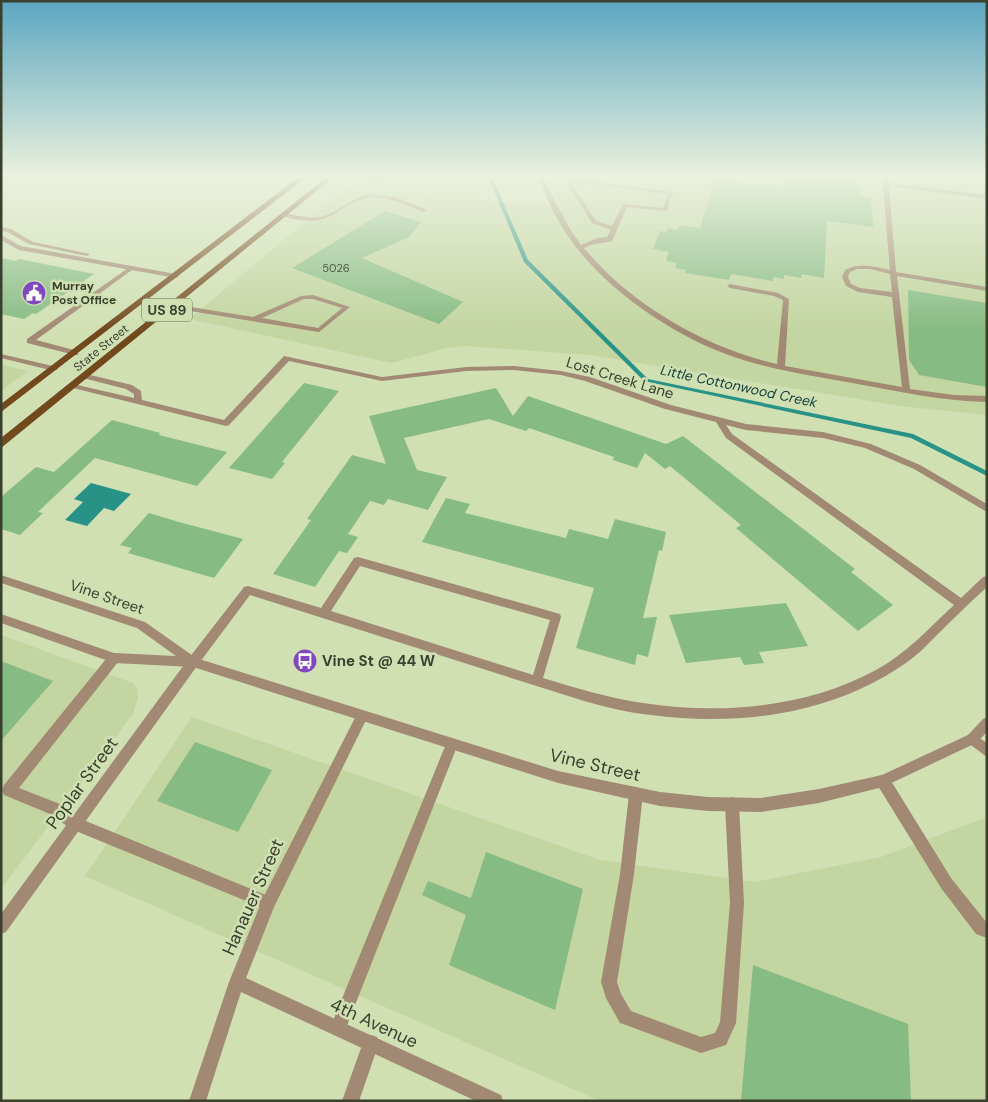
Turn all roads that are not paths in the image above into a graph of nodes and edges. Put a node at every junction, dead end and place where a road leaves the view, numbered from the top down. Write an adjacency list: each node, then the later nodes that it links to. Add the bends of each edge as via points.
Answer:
1 (239, 227): 13 (main road, State Street / US 89)
2 (270, 227): 17 (main road, State Street / US 89)
3 (566, 227): 9 (street)
4 (610, 227): 6 (street)
5 (889, 227): 12 (street)
6 (614, 229): 9 (street, via 611,240)
7 (1, 230): 10 (street, via 9,230 31,243 92,255)
8 (1, 237): 10 (street, via 19,248)
9 (580, 247): 21 (street, via 629,295 696,339 737,356)
10 (106, 262): 11 (street)
11 (133, 267): 13 (street); 19 (street, via 30,341)
12 (893, 273): 15 (street); 16 (street); 16 (street, via 852,267 845,277 848,284 858,290)
13 (176, 276): 19 (main road, State Street / US 89)
14 (730, 286): 21 (street, via 776,294 786,299)
15 (987, 288)
16 (896, 295): 25 (street)
17 (172, 306): 18 (street); 23 (main road, State Street / US 89)
18 (254, 319): 18 (street, via 303,297 347,307 319,330)
19 (75, 353): 22 (main road, State Street / US 89)
20 (1, 356): 22 (street)
21 (781, 366): 25 (street)
22 (54, 369): 28 (main road, State Street / US 89)
23 (86, 376): 24 (main road, State Street / US 89); 27 (street, via 130,387 138,393)
24 (73, 386): 27 (street, Lost Creek Lane); 30 (main road, State Street / US 89)
25 (906, 390): 26 (street)
26 (987, 399)
27 (138, 402): 29 (street, Lost Creek Lane, via 226,423 287,358 382,379 466,369 539,370 587,379)
28 (1, 409)
29 (720, 421): 31 (street, Lost Creek Lane, via 758,429 824,435 868,446 917,467); 34 (street, via 730,436)
30 (1, 444)
31 (987, 509)
32 (1, 579): 38 (street, Vine Street, via 141,625)
33 (987, 580): 34 (street)
34 (961, 604): 39 (street, via 908,655 882,672 851,688 769,710 717,714 662,712 584,696)
35 (324, 614): 38 (street, Poplar Street, via 248,590); 39 (street); 39 (street, via 358,561 556,617)
36 (1, 618): 37 (street, Vine Street)
37 (114, 658): 38 (street, Vine Street); 46 (street)
38 (193, 662): 40 (street, Vine Street); 49 (street, Poplar Street)
39 (537, 680)
40 (362, 716): 43 (street, Vine Street); 50 (street, Hanauer Street)
41 (987, 723): 42 (street, Vine Street)
42 (972, 739): 44 (street); 45 (street, Vine Street)
43 (452, 744): 47 (street, Vine Street, via 558,777); 54 (street)
44 (987, 751)
45 (883, 781): 48 (street, Vine Street, via 761,805); 52 (street, via 946,883 981,929)
46 (5, 789): 49 (street, via 55,809)
47 (636, 794): 48 (street, Vine Street, via 688,802); 48 (street, via 609,982 626,1017 701,1045 720,1039 728,1023 737,903)
48 (732, 804)
49 (76, 824): 50 (street); 51 (street, Poplar Street)
50 (268, 903): 53 (street, Hanauer Street)
51 (3, 923)
52 (987, 931)
53 (237, 982): 54 (street, 4th Avenue); 56 (street, Hanauer Street)
54 (338, 1028): 55 (street, 4th Avenue)
55 (371, 1043): 57 (street); 58 (street, 4th Avenue)
56 (197, 1101)
57 (350, 1101)
58 (495, 1101)

